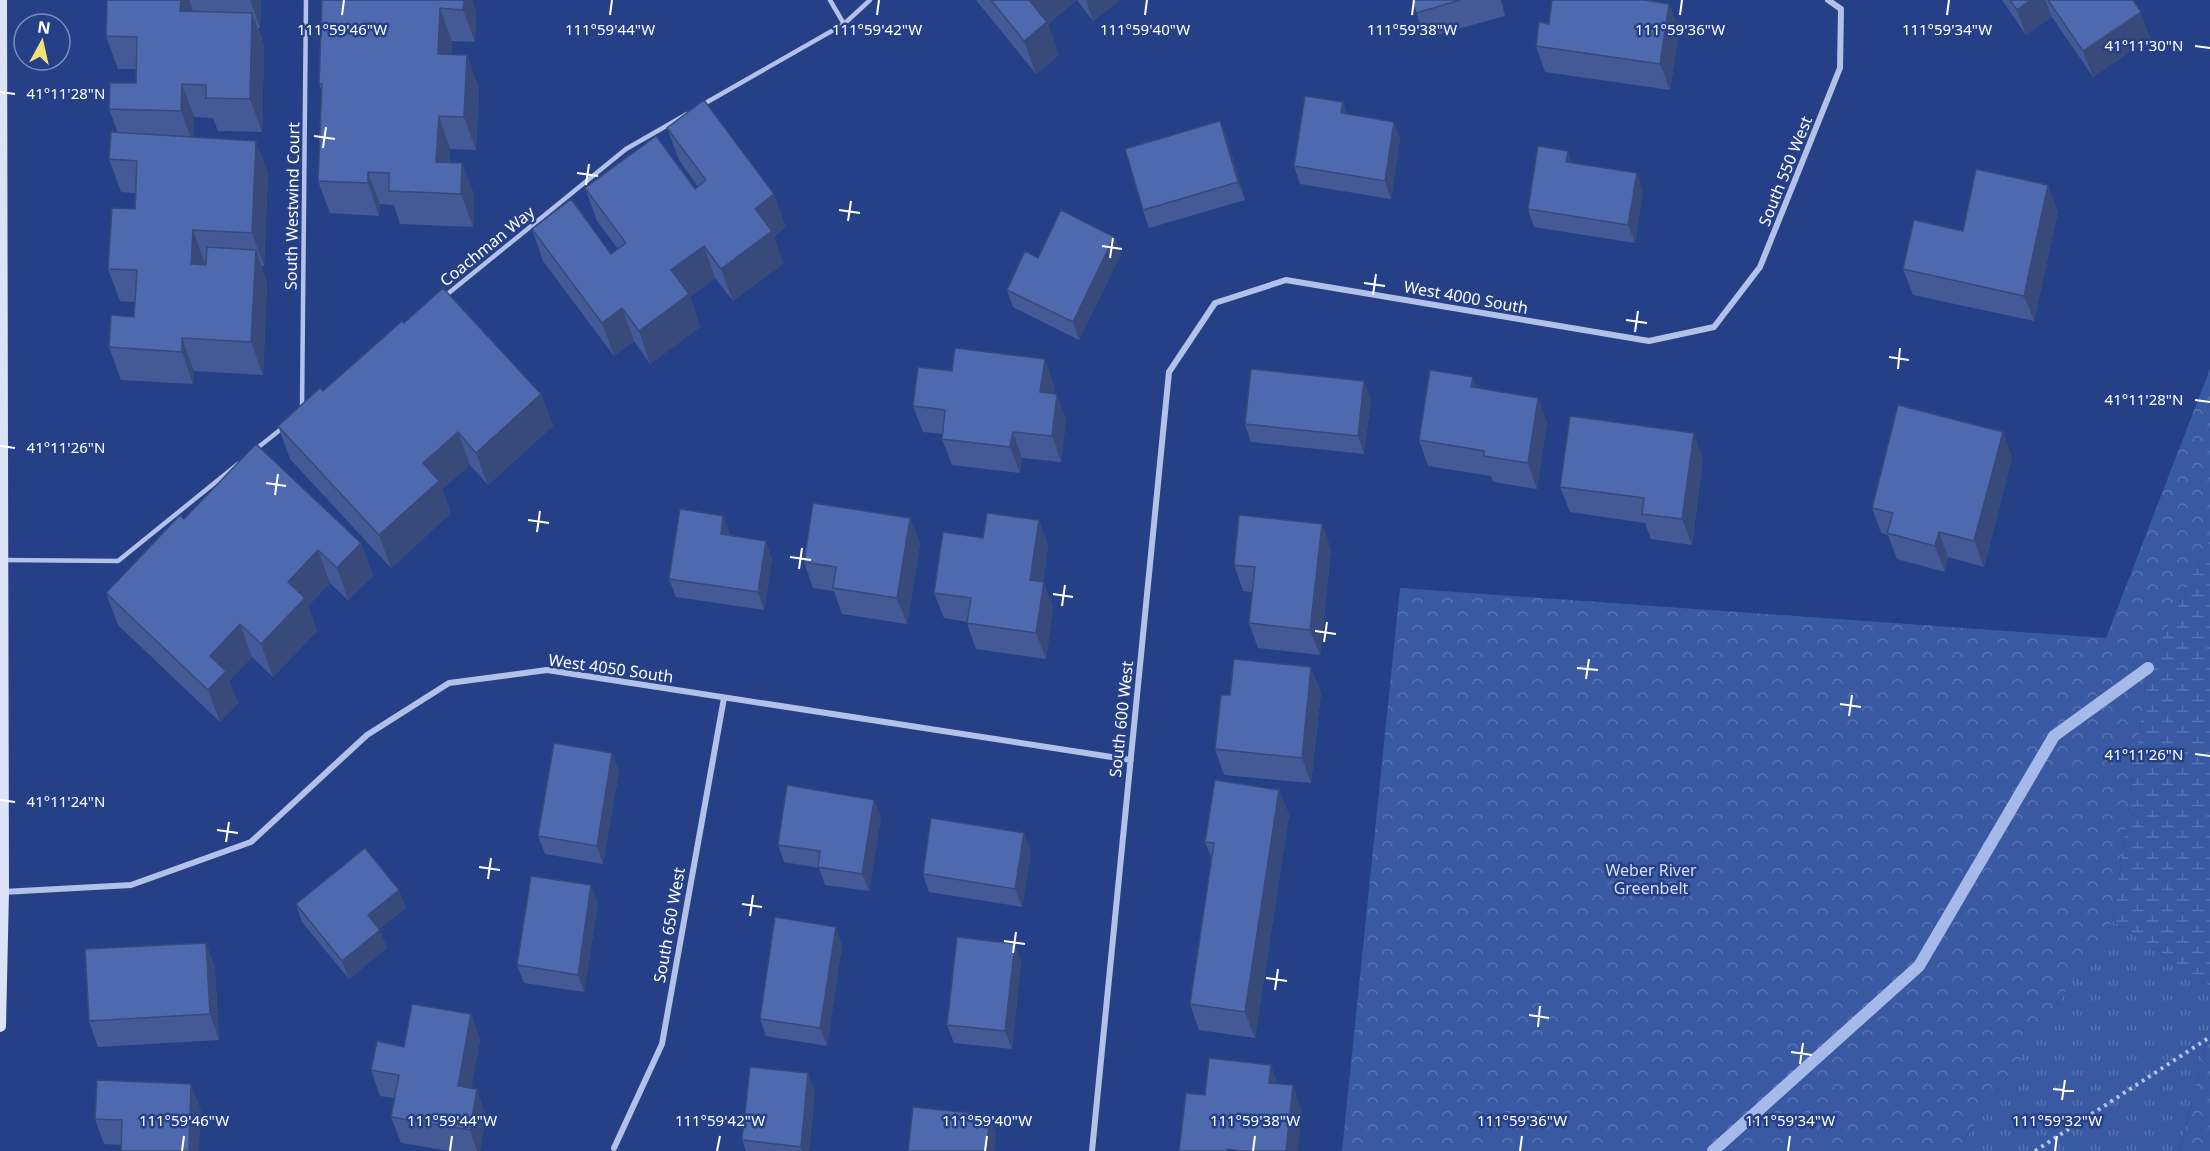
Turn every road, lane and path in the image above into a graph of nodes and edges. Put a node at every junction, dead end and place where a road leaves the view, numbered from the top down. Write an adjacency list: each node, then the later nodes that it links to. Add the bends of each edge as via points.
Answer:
1 (1, 0): 9 (street)
2 (306, 0): 13 (lane, South Westwind Court, via 302,412)
3 (830, 0): 6 (lane)
4 (870, 0): 6 (lane)
5 (1828, 0): 12 (street, South 550 West, via 1840,9 1840,68 1761,267)
6 (844, 24): 7 (lane)
7 (698, 107)
8 (688, 113): 10 (lane, Coachman Way, via 626,149)
9 (1, 203): 15 (street)
10 (441, 299)
11 (1215, 303): 12 (street, West 4000 South, via 1286,280 1649,341); 17 (street, South 600 West, via 1169,372)
12 (1714, 327)
13 (311, 405)
14 (292, 420): 15 (lane, via 118,561)
15 (2, 560): 18 (street)
16 (724, 698): 17 (street, West 4050 South); 18 (street, West 4050 South, via 547,670 449,683 367,735 251,842 131,885); 21 (street, South 650 West, via 662,1044)
17 (1131, 760): 22 (street, South 600 West)
18 (3, 892): 19 (street)
19 (0, 1026)
20 (2210, 1037): 23 (path)
21 (614, 1148)
22 (1092, 1151)
23 (2035, 1151)

